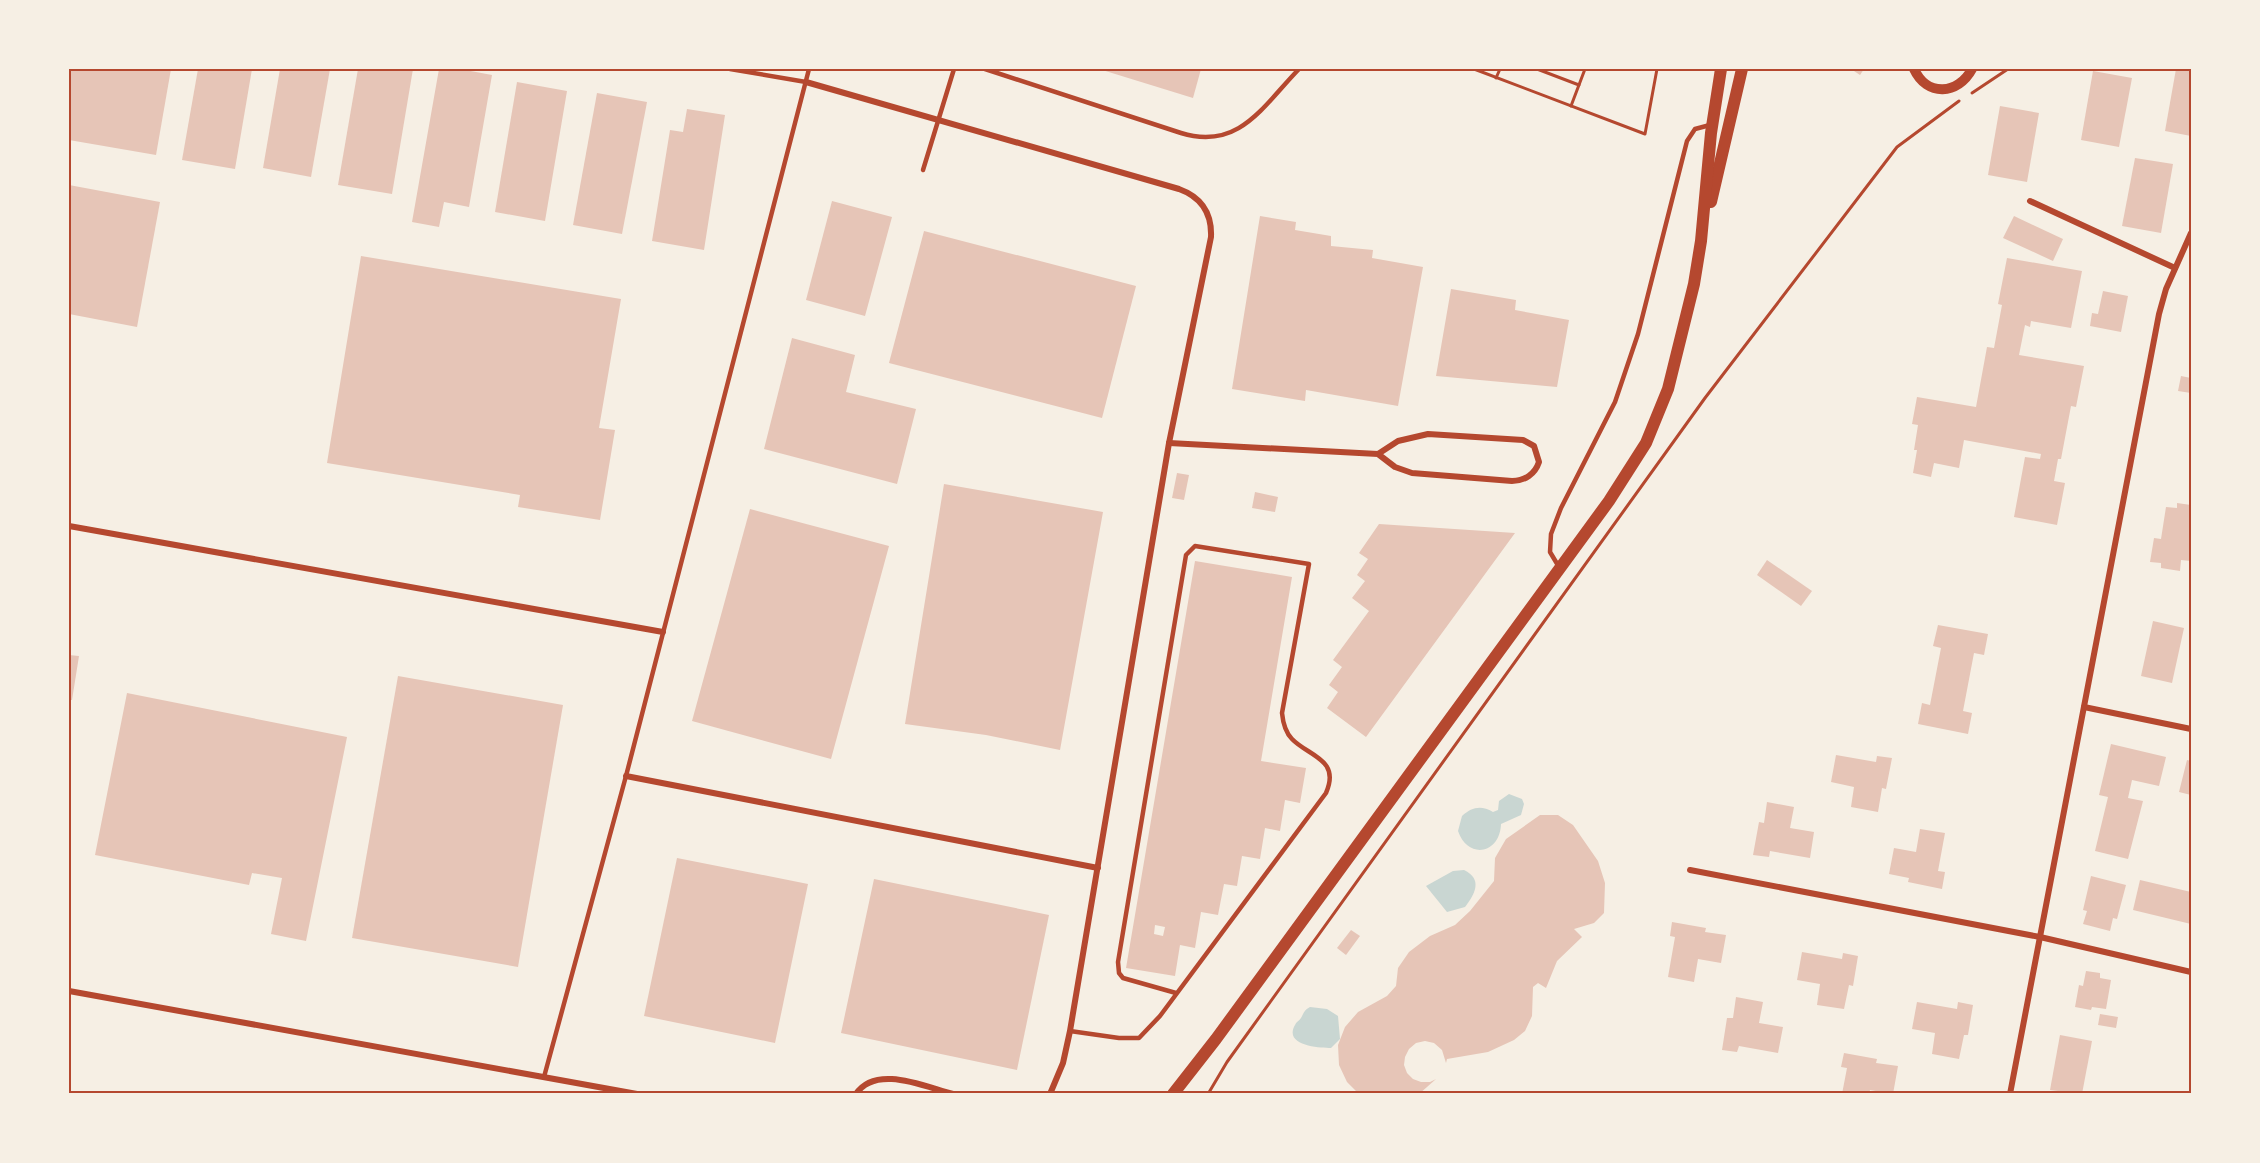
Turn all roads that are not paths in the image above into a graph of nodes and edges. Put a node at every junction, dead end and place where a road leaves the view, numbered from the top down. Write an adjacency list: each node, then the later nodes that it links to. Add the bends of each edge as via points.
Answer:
1 (730, 69): 10 (lane)
2 (809, 69): 10 (lane)
3 (954, 69): 11 (lane)
4 (985, 69): 5 (lane, via 1202,138 1220,137 1247,124)
5 (1299, 69)
6 (1721, 69): 12 (main road)
7 (1742, 69): 16 (main road)
8 (1914, 69): 9 (street, via 1920,80 1939,89 1959,85)
9 (1972, 69)
10 (806, 82): 11 (street); 22 (lane)
11 (939, 120): 13 (lane); 18 (street, via 1179,189 1204,206 1210,216 1211,237)
12 (1712, 124): 16 (main road); 21 (lane, via 1695,129 1687,141 1638,334 1616,402 1554,521 1550,552)
13 (923, 170)
14 (2030, 201): 17 (street)
15 (2191, 234): 17 (street)
16 (1701, 241): 21 (main road, via 1668,389 1655,422 1625,478)
17 (2175, 268): 23 (street, via 2159,314)
18 (1169, 443): 19 (street); 26 (street)
19 (1378, 454): 19 (street, via 1395,467 1412,473 1512,481 1530,476 1539,462 1534,446 1523,440 1435,434 1398,441)
20 (69, 526): 22 (street)
21 (1561, 568): 33 (main road)
22 (663, 632): 25 (lane)
23 (2084, 707): 24 (street); 28 (street)
24 (2191, 729)
25 (626, 776): 26 (street); 34 (lane)
26 (1098, 868): 32 (street)
27 (1690, 870): 28 (street)
28 (2040, 937): 29 (street); 41 (street)
29 (2191, 972)
30 (69, 991): 34 (street)
31 (1176, 993): 31 (lane, via 1329,788 1325,765 1291,739 1284,728 1282,713 1309,564 1195,546 1186,555 1118,962 1123,978); 32 (lane, via 1161,1016 1139,1038)
32 (1070, 1031): 38 (street, via 1063,1063)
33 (1216, 1039): 39 (main road); 40 (main road)
34 (544, 1077): 35 (street)
35 (637, 1094)
36 (856, 1094): 37 (street, via 867,1083 886,1078)
37 (953, 1094)
38 (1050, 1094)
39 (1173, 1094)
40 (1180, 1094)
41 (2010, 1094)

